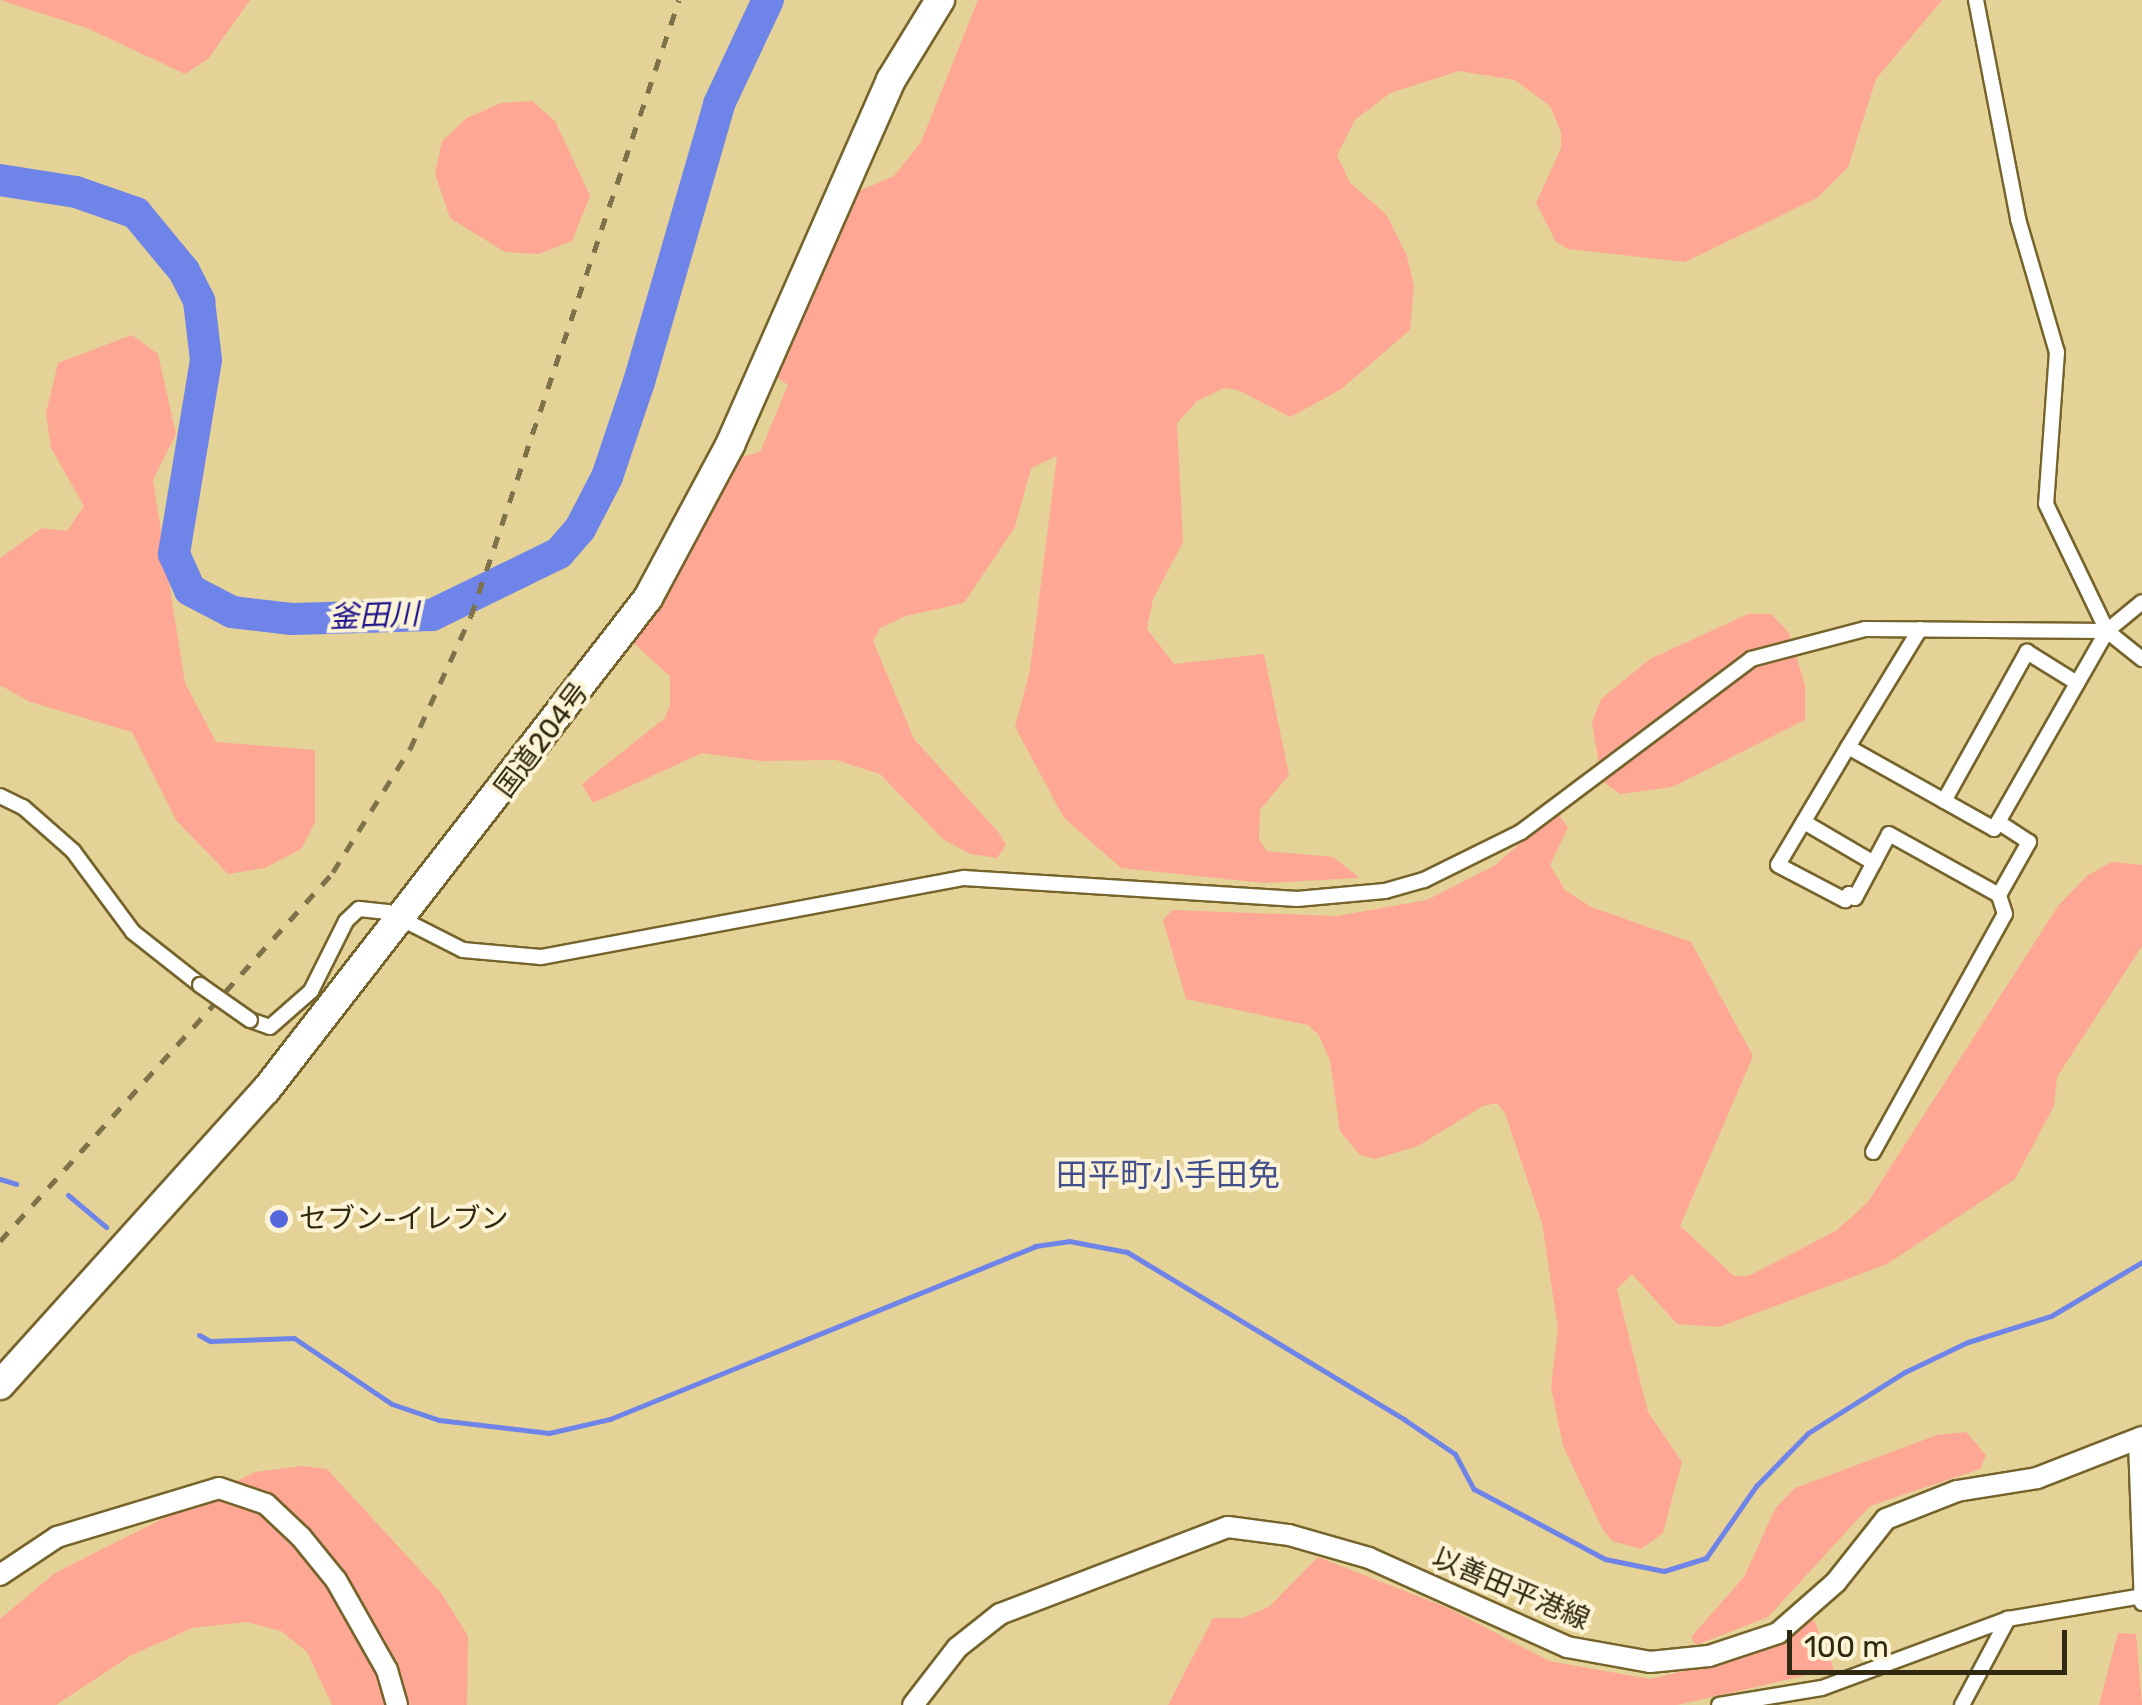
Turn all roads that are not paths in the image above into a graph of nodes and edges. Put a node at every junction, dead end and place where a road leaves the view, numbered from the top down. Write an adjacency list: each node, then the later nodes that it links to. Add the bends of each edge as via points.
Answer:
1 (940, 0): 15 (highway, 国道204号, via 891,80 730,445 675,552 624,632)
2 (1976, 0): 5 (street, via 2018,219 2057,352 2046,504)
3 (2142, 602): 5 (street)
4 (1920, 629): 5 (street); 8 (street); 15 (street, via 1809,639 1750,659 1521,832 1424,880 1384,891 1297,899 964,878 541,957 463,950)
5 (2106, 631): 6 (street); 7 (street)
6 (2142, 659)
7 (2077, 683): 10 (street, via 2027,652); 12 (street)
8 (1848, 746): 10 (street); 11 (street)
9 (0, 796): 15 (street, bridge, via 23,807 72,851 133,932 250,1020 270,1026 311,990 352,914 378,909)
10 (1944, 801): 12 (street, via 1994,829)
11 (1804, 822): 13 (street); 13 (street, via 1778,864 1845,900 1849,894 1855,898)
12 (1998, 822): 14 (street, via 2029,842)
13 (1874, 862): 14 (street, via 1889,834)
14 (2000, 894): 16 (street, via 2005,914)
15 (404, 920): 17 (highway, 国道204号, via 266,1090)
16 (1873, 1152)
17 (0, 1385)
18 (2139, 1440): 20 (street); 23 (main road, 以善田平港線, via 2037,1478 1957,1491 1886,1519 1836,1582 1778,1633 1709,1656 1650,1662 1566,1648 1369,1558 1228,1527 1000,1614 957,1648)
19 (0, 1575): 22 (main road, via 57,1538 219,1488 266,1504 301,1537 336,1580 387,1670)
20 (2141, 1599): 21 (street)
21 (2008, 1619): 24 (street, via 1822,1688); 25 (street)
22 (396, 1705)
23 (913, 1705)
24 (1719, 1705)
25 (1962, 1705)

